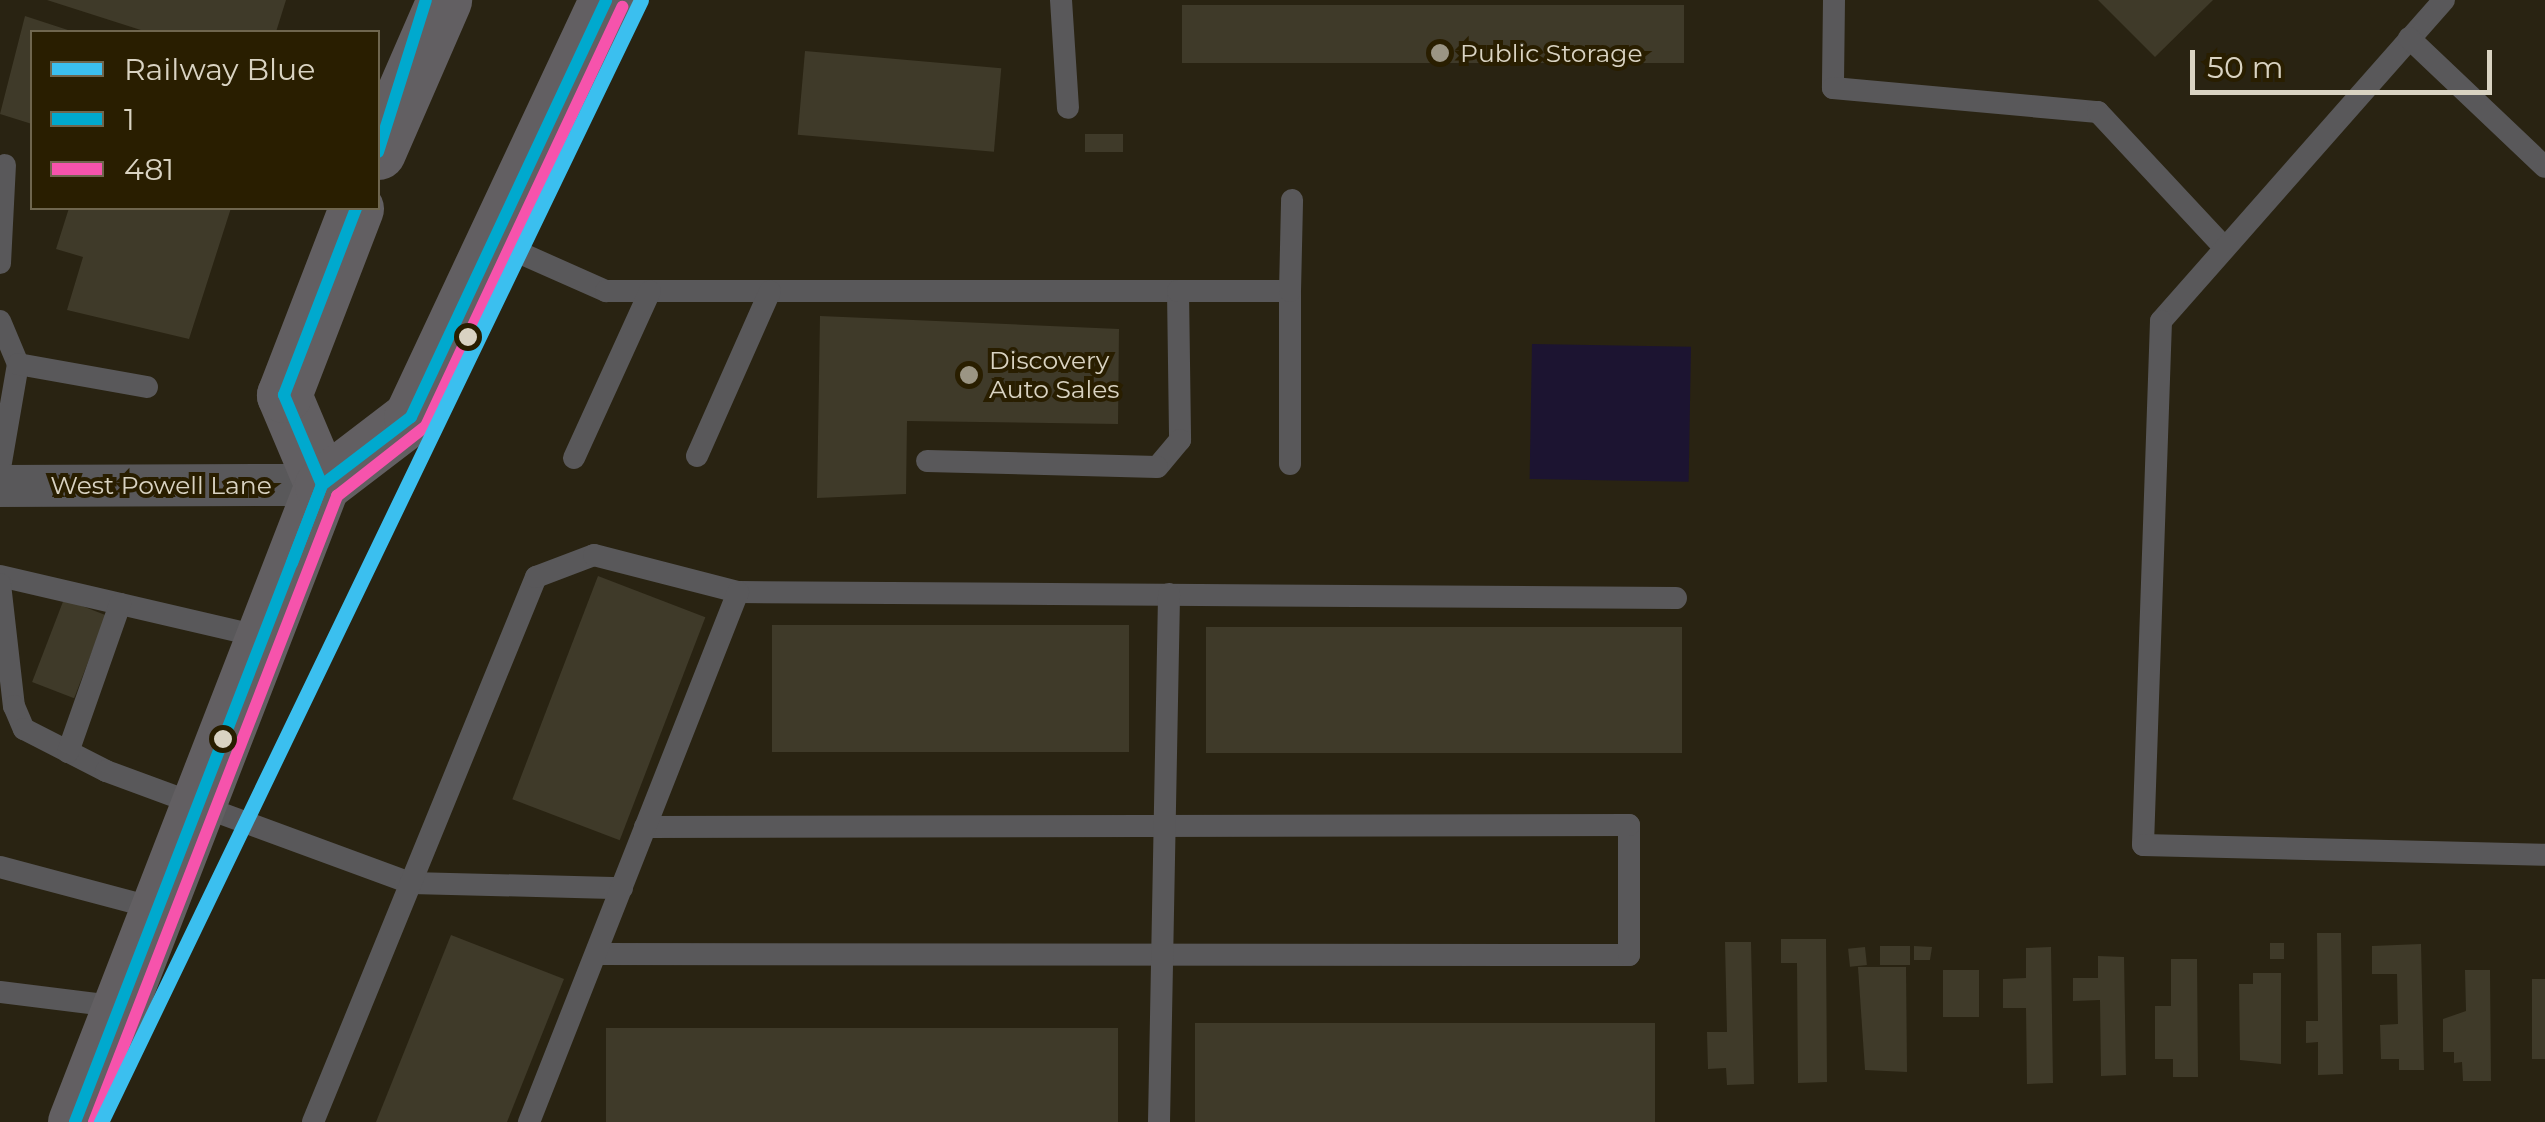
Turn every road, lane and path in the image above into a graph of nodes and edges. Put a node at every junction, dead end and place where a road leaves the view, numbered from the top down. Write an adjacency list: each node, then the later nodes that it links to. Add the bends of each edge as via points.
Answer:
1 (426, 0): 8 (main road)
2 (444, 0): 8 (main road)
3 (606, 0): 15 (main road)
4 (1061, 0): 9 (lane)
5 (1834, 0): 16 (lane, via 1833,88 2098,112)
6 (2433, 4): 7 (lane)
7 (2409, 38): 12 (lane); 16 (lane)
8 (409, 70): 10 (main road)
9 (1068, 108)
10 (380, 147)
11 (5, 165): 17 (lane)
12 (2545, 167)
13 (1292, 200): 21 (lane)
14 (355, 210): 30 (main road, via 284,396)
15 (493, 241): 19 (lane, via 606,291); 30 (main road, via 410,417)
16 (2225, 248): 43 (lane, via 2161,321 2143,846)
17 (0, 262)
18 (1178, 290): 20 (lane); 21 (lane); 27 (lane, via 1180,440 1157,467)
19 (650, 291): 20 (lane); 26 (lane)
20 (770, 291): 25 (lane)
21 (1290, 291): 28 (lane)
22 (0, 321): 23 (lane)
23 (18, 364): 24 (lane); 29 (lane)
24 (147, 387)
25 (697, 456)
26 (574, 458)
27 (927, 460)
28 (1290, 464)
29 (0, 468)
30 (322, 485): 31 (street, West Powell Lane); 38 (main road)
31 (0, 486)
32 (0, 576): 37 (lane)
33 (0, 584): 39 (lane, via 14,706 24,729)
34 (738, 592): 35 (lane); 42 (lane); 45 (lane, via 594,555 536,577)
35 (1168, 594): 36 (lane); 41 (lane)
36 (1676, 598)
37 (120, 604): 38 (lane); 39 (lane)
38 (262, 637): 40 (main road)
39 (68, 752): 40 (lane)
40 (196, 808): 45 (lane); 47 (main road)
41 (1165, 826): 42 (lane); 49 (lane); 49 (lane, via 1629,824 1628,955)
42 (645, 828): 46 (lane)
43 (2545, 855)
44 (0, 867): 47 (lane)
45 (411, 883): 46 (lane); 53 (lane)
46 (622, 888): 48 (lane)
47 (158, 909): 51 (main road)
48 (596, 954): 49 (lane); 54 (lane)
49 (1163, 954): 55 (lane)
50 (0, 992): 51 (lane)
51 (120, 1007): 52 (main road)
52 (75, 1122)
53 (313, 1122)
54 (529, 1122)
55 (1159, 1122)

